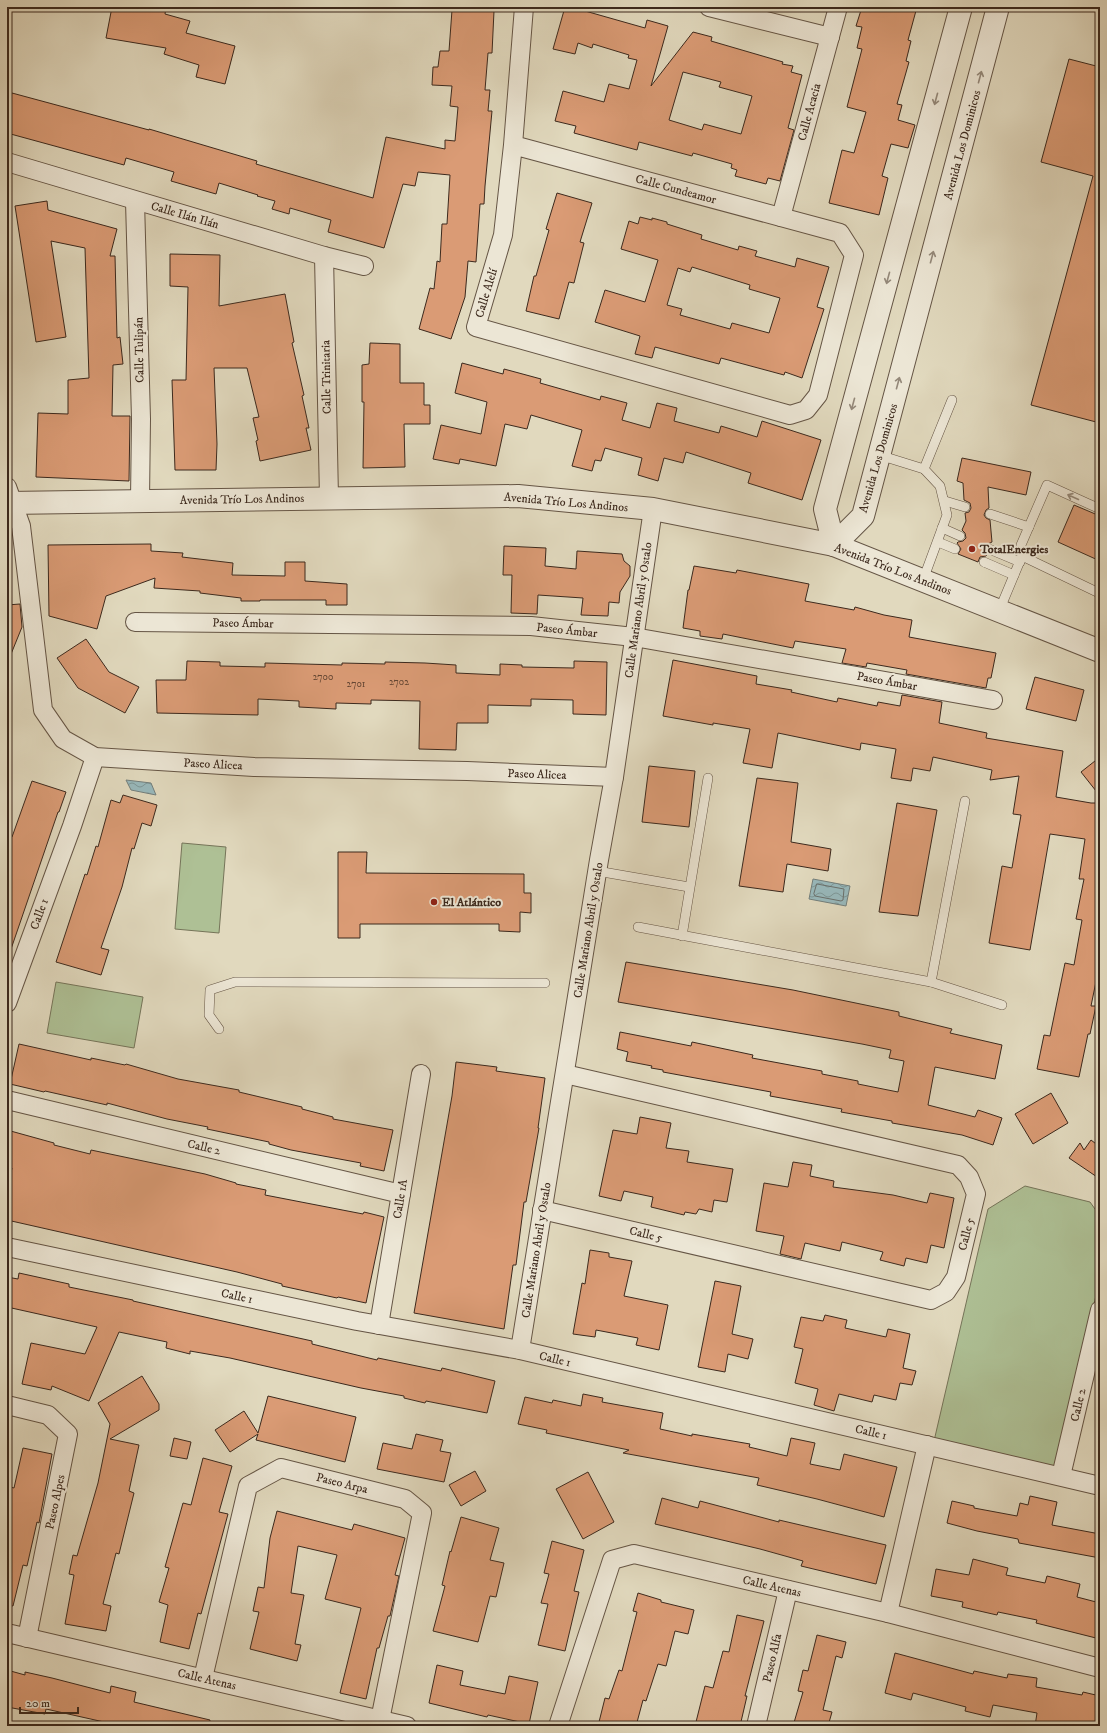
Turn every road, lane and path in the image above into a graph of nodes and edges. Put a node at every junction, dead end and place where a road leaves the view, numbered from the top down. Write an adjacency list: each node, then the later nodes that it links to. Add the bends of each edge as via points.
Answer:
1 (524, 7): 7 (street, Calle Alelí)
2 (709, 7): 6 (street)
3 (838, 7): 6 (street, Calle Acacia)
4 (961, 7): 29 (street, one-way to 29, via 825,509)
5 (998, 7): 15 (street, Avenida Los Dominicos, one-way to 5)
6 (830, 37): 10 (street, Calle Acacia)
7 (513, 145): 10 (street, Calle Cundeamor); 11 (street, Calle Alelí, via 503,235 476,327 790,415 806,410 818,395 854,255)
8 (7, 162): 9 (street, Calle Ilán Ilán)
9 (135, 201): 12 (street, Calle Ilán Ilán); 19 (street, Calle Tulipán, via 141,419)
10 (781, 218): 11 (street, Calle Cundeamor)
11 (840, 234)
12 (324, 256): 13 (street, Calle Ilán Ilán); 18 (street, Calle Trinitaria)
13 (364, 266)
14 (952, 400): 16 (lane)
15 (879, 455): 16 (lane); 29 (street, Avenida Los Dominicos, via 863,516)
16 (924, 469): 20 (lane, via 940,486)
17 (9, 498): 19 (street, Avenida Trío Los Andinos); 42 (street, Paseo Alicea, via 21,526 43,710 63,739)
18 (328, 498): 19 (street, Avenida Trío Los Andinos); 22 (street, Avenida Trío Los Andinos, via 518,496)
19 (140, 500)
20 (944, 501): 21 (lane); 26 (lane, via 947,515)
21 (965, 507)
22 (653, 509): 29 (street, Avenida Trío Los Andinos); 39 (street, Calle Mariano Abril y Ostalo)
23 (1100, 509): 25 (lane, one-way to 25, via 1047,485)
24 (990, 514): 25 (lane)
25 (1029, 527): 32 (lane, via 1021,545)
26 (942, 528): 27 (lane); 28 (lane)
27 (960, 536)
28 (938, 542): 30 (lane); 35 (lane)
29 (834, 546): 35 (street, Avenida Trío Los Andinos)
30 (955, 549)
31 (989, 549): 32 (lane)
32 (1021, 559): 34 (lane); 36 (lane)
33 (984, 562): 34 (lane)
34 (1014, 575): 37 (lane)
35 (922, 580): 37 (street, Avenida Trío Los Andinos)
36 (1100, 593)
37 (998, 611): 40 (street, Avenida Trío Los Andinos)
38 (135, 622): 39 (street, Paseo Ámbar, via 531,626)
39 (634, 637): 41 (street, Paseo Ámbar); 43 (street, Calle Mariano Abril y Ostalo)
40 (1100, 651)
41 (993, 700)
42 (95, 757): 43 (street, Paseo Alicea, via 254,767); 52 (street, Calle 1)
43 (614, 777): 46 (street, Calle Mariano Abril y Ostalo)
44 (708, 778): 47 (lane)
45 (965, 801): 50 (lane)
46 (597, 871): 47 (lane); 56 (street, Calle Mariano Abril y Ostalo)
47 (689, 887): 49 (lane)
48 (638, 927): 49 (lane)
49 (682, 936): 50 (lane)
50 (931, 982): 53 (lane)
51 (545, 983): 54 (lane, via 235,982 210,990 209,1015)
52 (7, 1003)
53 (1002, 1005)
54 (219, 1029)
55 (421, 1074): 58 (street, Calle 1A)
56 (565, 1074): 59 (street, Calle Mariano Abril y Ostalo); 59 (street, Calle 5, via 958,1165 969,1177 976,1194 956,1277 946,1292 931,1300)
57 (7, 1100): 58 (street, Calle 2)
58 (401, 1194): 62 (street, Calle 1A)
59 (542, 1210): 63 (street, Calle Mariano Abril y Ostalo)
60 (7, 1247): 62 (street, Calle 1)
61 (1100, 1310): 66 (street, Calle 2)
62 (380, 1325): 63 (street, Calle 1)
63 (520, 1350): 65 (street, Calle 1)
64 (7, 1405): 71 (street, Paseo Alpes, via 48,1415 68,1434)
65 (927, 1445): 66 (street, Calle 1); 69 (street)
66 (1061, 1476): 67 (street, Calle 1)
67 (1100, 1486)
68 (788, 1590): 69 (street, Calle Atenas); 76 (street, Calle Atenas, via 634,1554 612,1560); 77 (street, Paseo Alfa)
69 (888, 1613): 72 (street, Calle Atenas)
70 (7, 1633): 71 (street, Calle Atenas)
71 (27, 1638): 73 (street, Calle Atenas)
72 (1100, 1668)
73 (203, 1678): 74 (street, Calle Atenas); 74 (street, Paseo Arpa, via 248,1486 281,1468 405,1499 422,1513)
74 (380, 1720): 75 (street, Calle Atenas)
75 (407, 1726)
76 (558, 1726)
77 (756, 1726)

